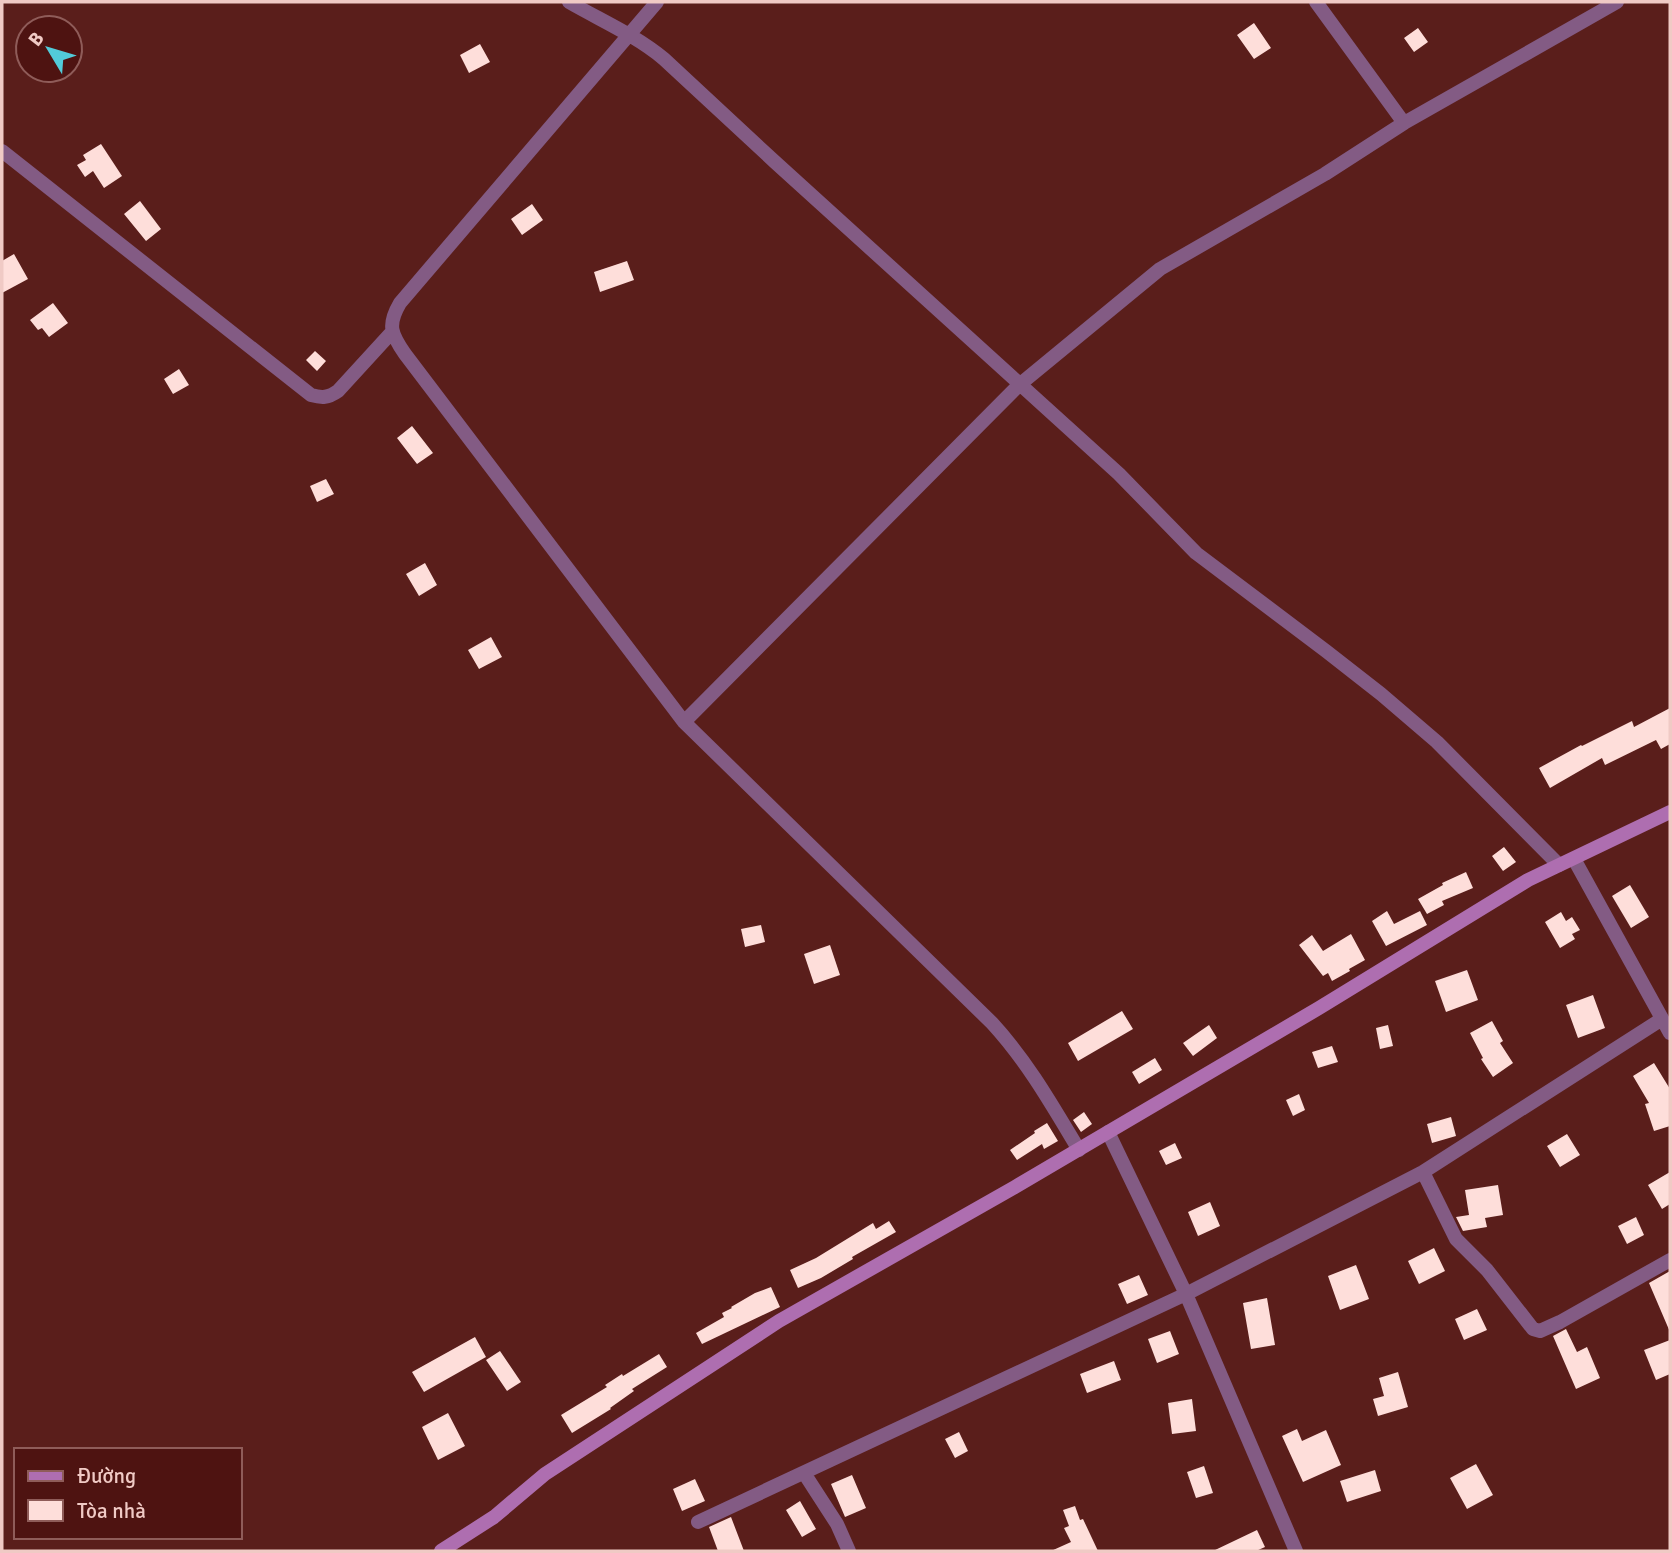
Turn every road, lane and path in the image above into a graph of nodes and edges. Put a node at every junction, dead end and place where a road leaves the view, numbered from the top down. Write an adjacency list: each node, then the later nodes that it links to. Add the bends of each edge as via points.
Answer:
1 (569, 2): 5 (street)
2 (657, 2): 5 (street)
3 (1316, 2): 6 (street)
4 (1617, 2): 6 (street)
5 (629, 34): 8 (street, via 400,303); 9 (street, via 694,85)
6 (1404, 123): 9 (street, via 1160,269)
7 (2, 151): 8 (street, via 312,395 330,397 338,391)
8 (392, 332): 10 (street)
9 (1019, 385): 10 (street); 13 (street, via 1119,474 1196,553 1437,742)
10 (684, 722): 17 (street, via 1013,1045)
11 (1670, 812): 12 (main road)
12 (1574, 859): 13 (main road); 14 (street)
13 (1559, 865): 16 (main road)
14 (1662, 1018): 15 (street); 18 (street)
15 (1670, 1033)
16 (1108, 1132): 17 (main road); 20 (street)
17 (1079, 1150): 23 (main road, via 779,1321 545,1474 494,1517)
18 (1423, 1172): 19 (street, via 1456,1238 1534,1329 1560,1322); 20 (street)
19 (1670, 1260)
20 (1185, 1294): 21 (street); 25 (street)
21 (804, 1473): 22 (street); 24 (street)
22 (698, 1522)
23 (441, 1551)
24 (849, 1551)
25 (1296, 1551)

